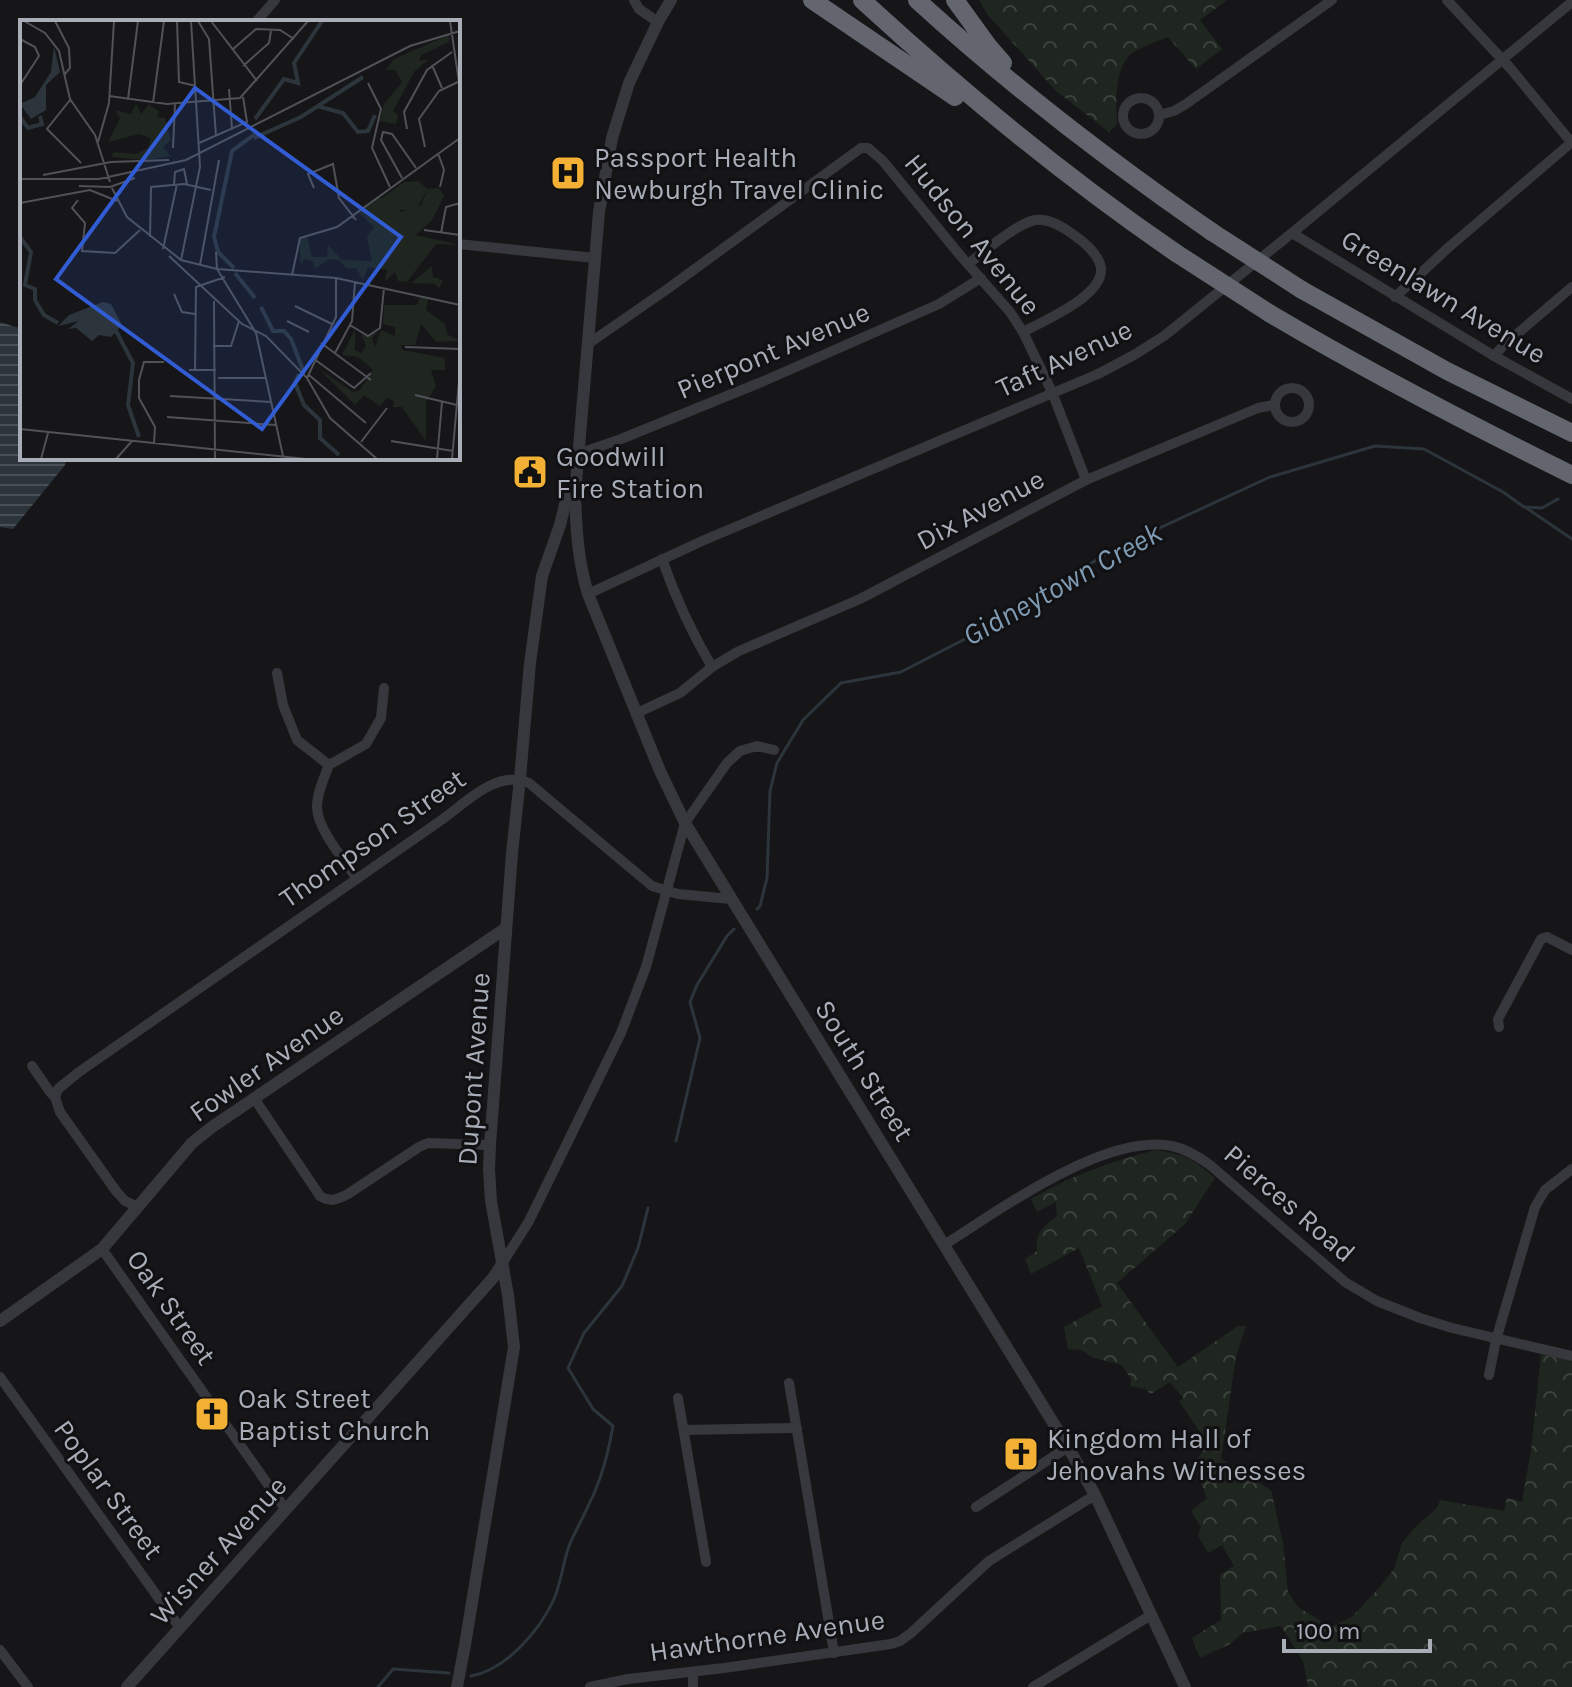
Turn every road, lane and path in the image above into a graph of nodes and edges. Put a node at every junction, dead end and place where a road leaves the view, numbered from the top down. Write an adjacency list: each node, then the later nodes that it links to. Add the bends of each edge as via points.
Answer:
1 (275, 0): 11 (street)
2 (634, 0): 12 (street)
3 (671, 0): 12 (street)
4 (812, 0): 17 (highway)
5 (862, 0): 17 (highway)
6 (917, 0): 15 (highway)
7 (955, 0): 15 (highway, via 1004,65)
8 (1332, 0): 14 (street, via 1186,104)
9 (1447, 0): 13 (street)
10 (1572, 2): 13 (street, Taft Avenue)
11 (258, 20)
12 (658, 22): 20 (street, via 616,123)
13 (1502, 60): 16 (street); 18 (street, Taft Avenue)
14 (1159, 115)
15 (1079, 137): 31 (highway, bridge, via 1302,290)
16 (1572, 143): 24 (street)
17 (1056, 165): 33 (highway, bridge, via 1269,313 1417,397)
18 (1292, 233): 24 (street, Greenlawn Avenue); 28 (street, Taft Avenue, via 1164,336 1098,374)
19 (460, 244): 20 (street)
20 (595, 258): 26 (street)
21 (968, 264): 22 (street, Hudson Avenue); 25 (street, via 1020,226 1038,220 1056,224 1093,253 1101,270 1092,289); 26 (street, Hudson Avenue, via 874,152 861,148)
22 (981, 278): 25 (street, Hudson Avenue); 32 (street, Pierpont Avenue, via 939,304 764,381)
23 (1572, 287): 27 (street)
24 (1395, 297): 27 (street, Greenlawn Avenue)
25 (1023, 332): 28 (street, Hudson Avenue)
26 (588, 344): 32 (street)
27 (1494, 356): 29 (street, Greenlawn Avenue)
28 (1052, 392): 34 (street, Hudson Avenue); 35 (street, Taft Avenue)
29 (1572, 399)
30 (1274, 405): 34 (street, Dix Avenue)
31 (1572, 433)
32 (578, 454): 36 (street, South Street, via 576,532); 43 (street, Dupont Avenue, via 542,576)
33 (1572, 475)
34 (1086, 480): 37 (street, Dix Avenue, via 860,599)
35 (662, 559): 36 (street, Taft Avenue); 37 (street, via 693,636)
36 (588, 594): 40 (street, South Street)
37 (712, 667): 40 (street, Dix Avenue, via 680,693)
38 (277, 673): 42 (street, via 297,740)
39 (384, 688): 42 (street, via 381,718 366,744)
40 (637, 713): 44 (street, South Street)
41 (774, 750): 44 (street, via 757,746 740,751)
42 (329, 765): 45 (street, via 318,793 318,816)
43 (520, 779): 45 (street, Thompson Street, via 489,785); 46 (street, via 652,886); 48 (street, Dupont Avenue)
44 (685, 823): 46 (street); 47 (street, South Street)
45 (357, 879): 52 (street, Thompson Street, via 79,1072)
46 (668, 892): 47 (street); 59 (street, via 621,1033 529,1221)
47 (731, 899): 57 (street, South Street)
48 (506, 928): 53 (street, Fowler Avenue); 54 (street, Dupont Avenue)
49 (1572, 950): 50 (street, via 1541,939 1498,1019)
50 (1499, 1027)
51 (32, 1066): 52 (street)
52 (55, 1097): 56 (street, via 116,1191)
53 (254, 1098): 54 (street, via 326,1200 348,1194 428,1143); 56 (street, Fowler Avenue, via 192,1143)
54 (490, 1145): 59 (street, Dupont Avenue, via 491,1201)
55 (1572, 1169): 61 (street, via 1545,1190 1535,1207)
56 (138, 1207): 58 (street, Fowler Avenue)
57 (944, 1245): 61 (street, Pierces Road, via 1088,1161 1137,1147 1175,1146 1210,1165 1345,1282 1420,1318); 69 (street, South Street)
58 (102, 1249): 60 (street, Fowler Avenue); 72 (street, Oak Street)
59 (502, 1264): 72 (street, Wisner Avenue); 81 (street, Dupont Avenue, via 514,1347)
60 (0, 1321)
61 (1496, 1340): 62 (street, Pierces Road); 63 (street)
62 (1572, 1356)
63 (1489, 1375)
64 (0, 1377): 75 (street, Poplar Street)
65 (789, 1383): 67 (street)
66 (678, 1398): 68 (street)
67 (797, 1428): 68 (street); 77 (street)
68 (684, 1430): 73 (street)
69 (1068, 1447): 70 (street, South Street); 71 (street)
70 (1095, 1495): 74 (street, South Street); 77 (street, Hawthorne Avenue, via 989,1561 900,1641)
71 (976, 1507)
72 (286, 1510): 75 (street, Wisner Avenue)
73 (706, 1562)
74 (1151, 1615): 84 (street); 85 (street, South Street)
75 (180, 1628): 80 (street, Wisner Avenue)
76 (0, 1650): 79 (street)
77 (834, 1653): 78 (street, Hawthorne Avenue)
78 (693, 1672): 82 (street, Hawthorne Avenue); 83 (street)
79 (28, 1687)
80 (127, 1687)
81 (457, 1687)
82 (590, 1687)
83 (693, 1687)
84 (1033, 1687)
85 (1185, 1687)

